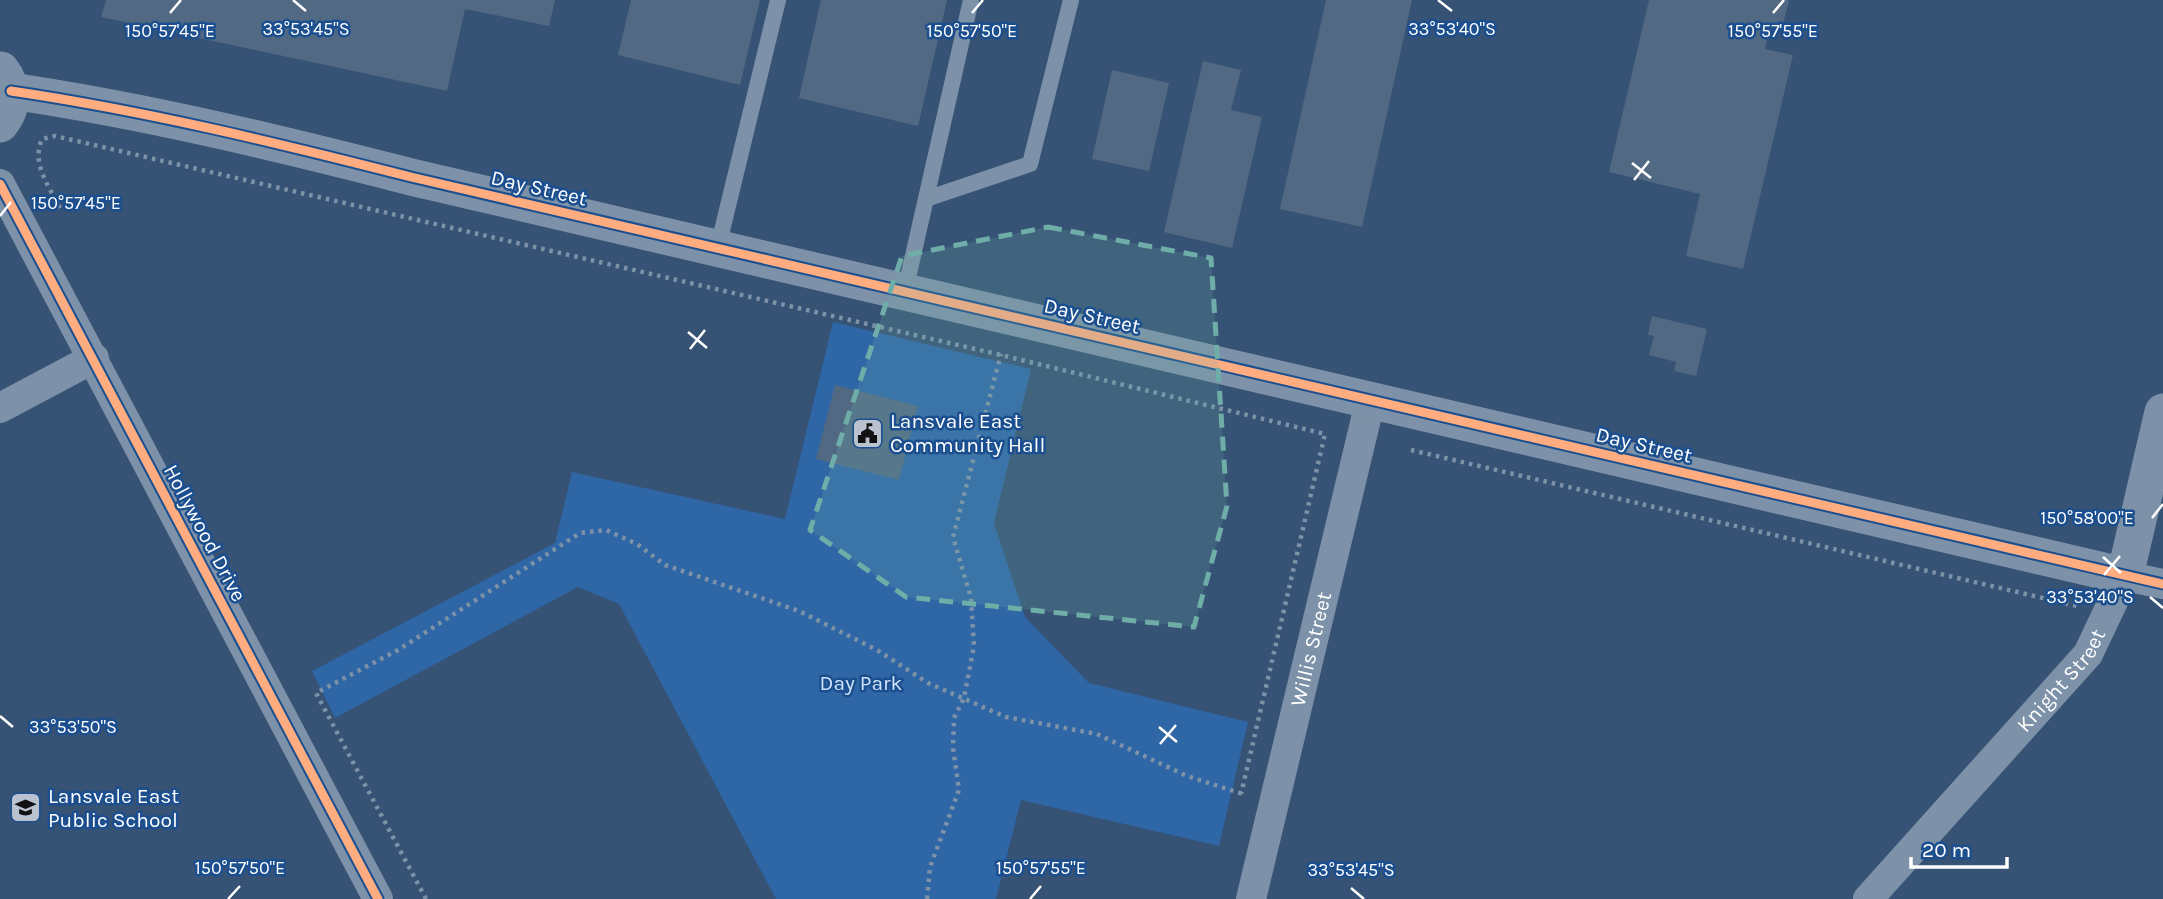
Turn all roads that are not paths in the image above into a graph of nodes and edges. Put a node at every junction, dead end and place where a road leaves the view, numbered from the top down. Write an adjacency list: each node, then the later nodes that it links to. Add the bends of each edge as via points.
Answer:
1 (778, 0): 7 (lane)
2 (971, 0): 6 (lane)
3 (1071, 0): 6 (lane, via 1030,164)
4 (4, 94): 7 (street, Day Street, via 113,106 230,130 411,177)
5 (0, 184): 9 (street, Hollywood Drive)
6 (926, 200): 8 (lane)
7 (718, 247): 8 (street, Day Street)
8 (905, 290): 10 (street, Day Street)
9 (94, 358): 11 (street); 15 (street, Hollywood Drive)
10 (1371, 398): 13 (street, Day Street); 16 (street, Willis Street)
11 (0, 408)
12 (2163, 412): 13 (street, Knight Street)
13 (2125, 576): 14 (street, Day Street); 17 (street, Knight Street, via 2088,654)
14 (2163, 584)
15 (378, 899)
16 (1251, 899)
17 (1868, 899)

